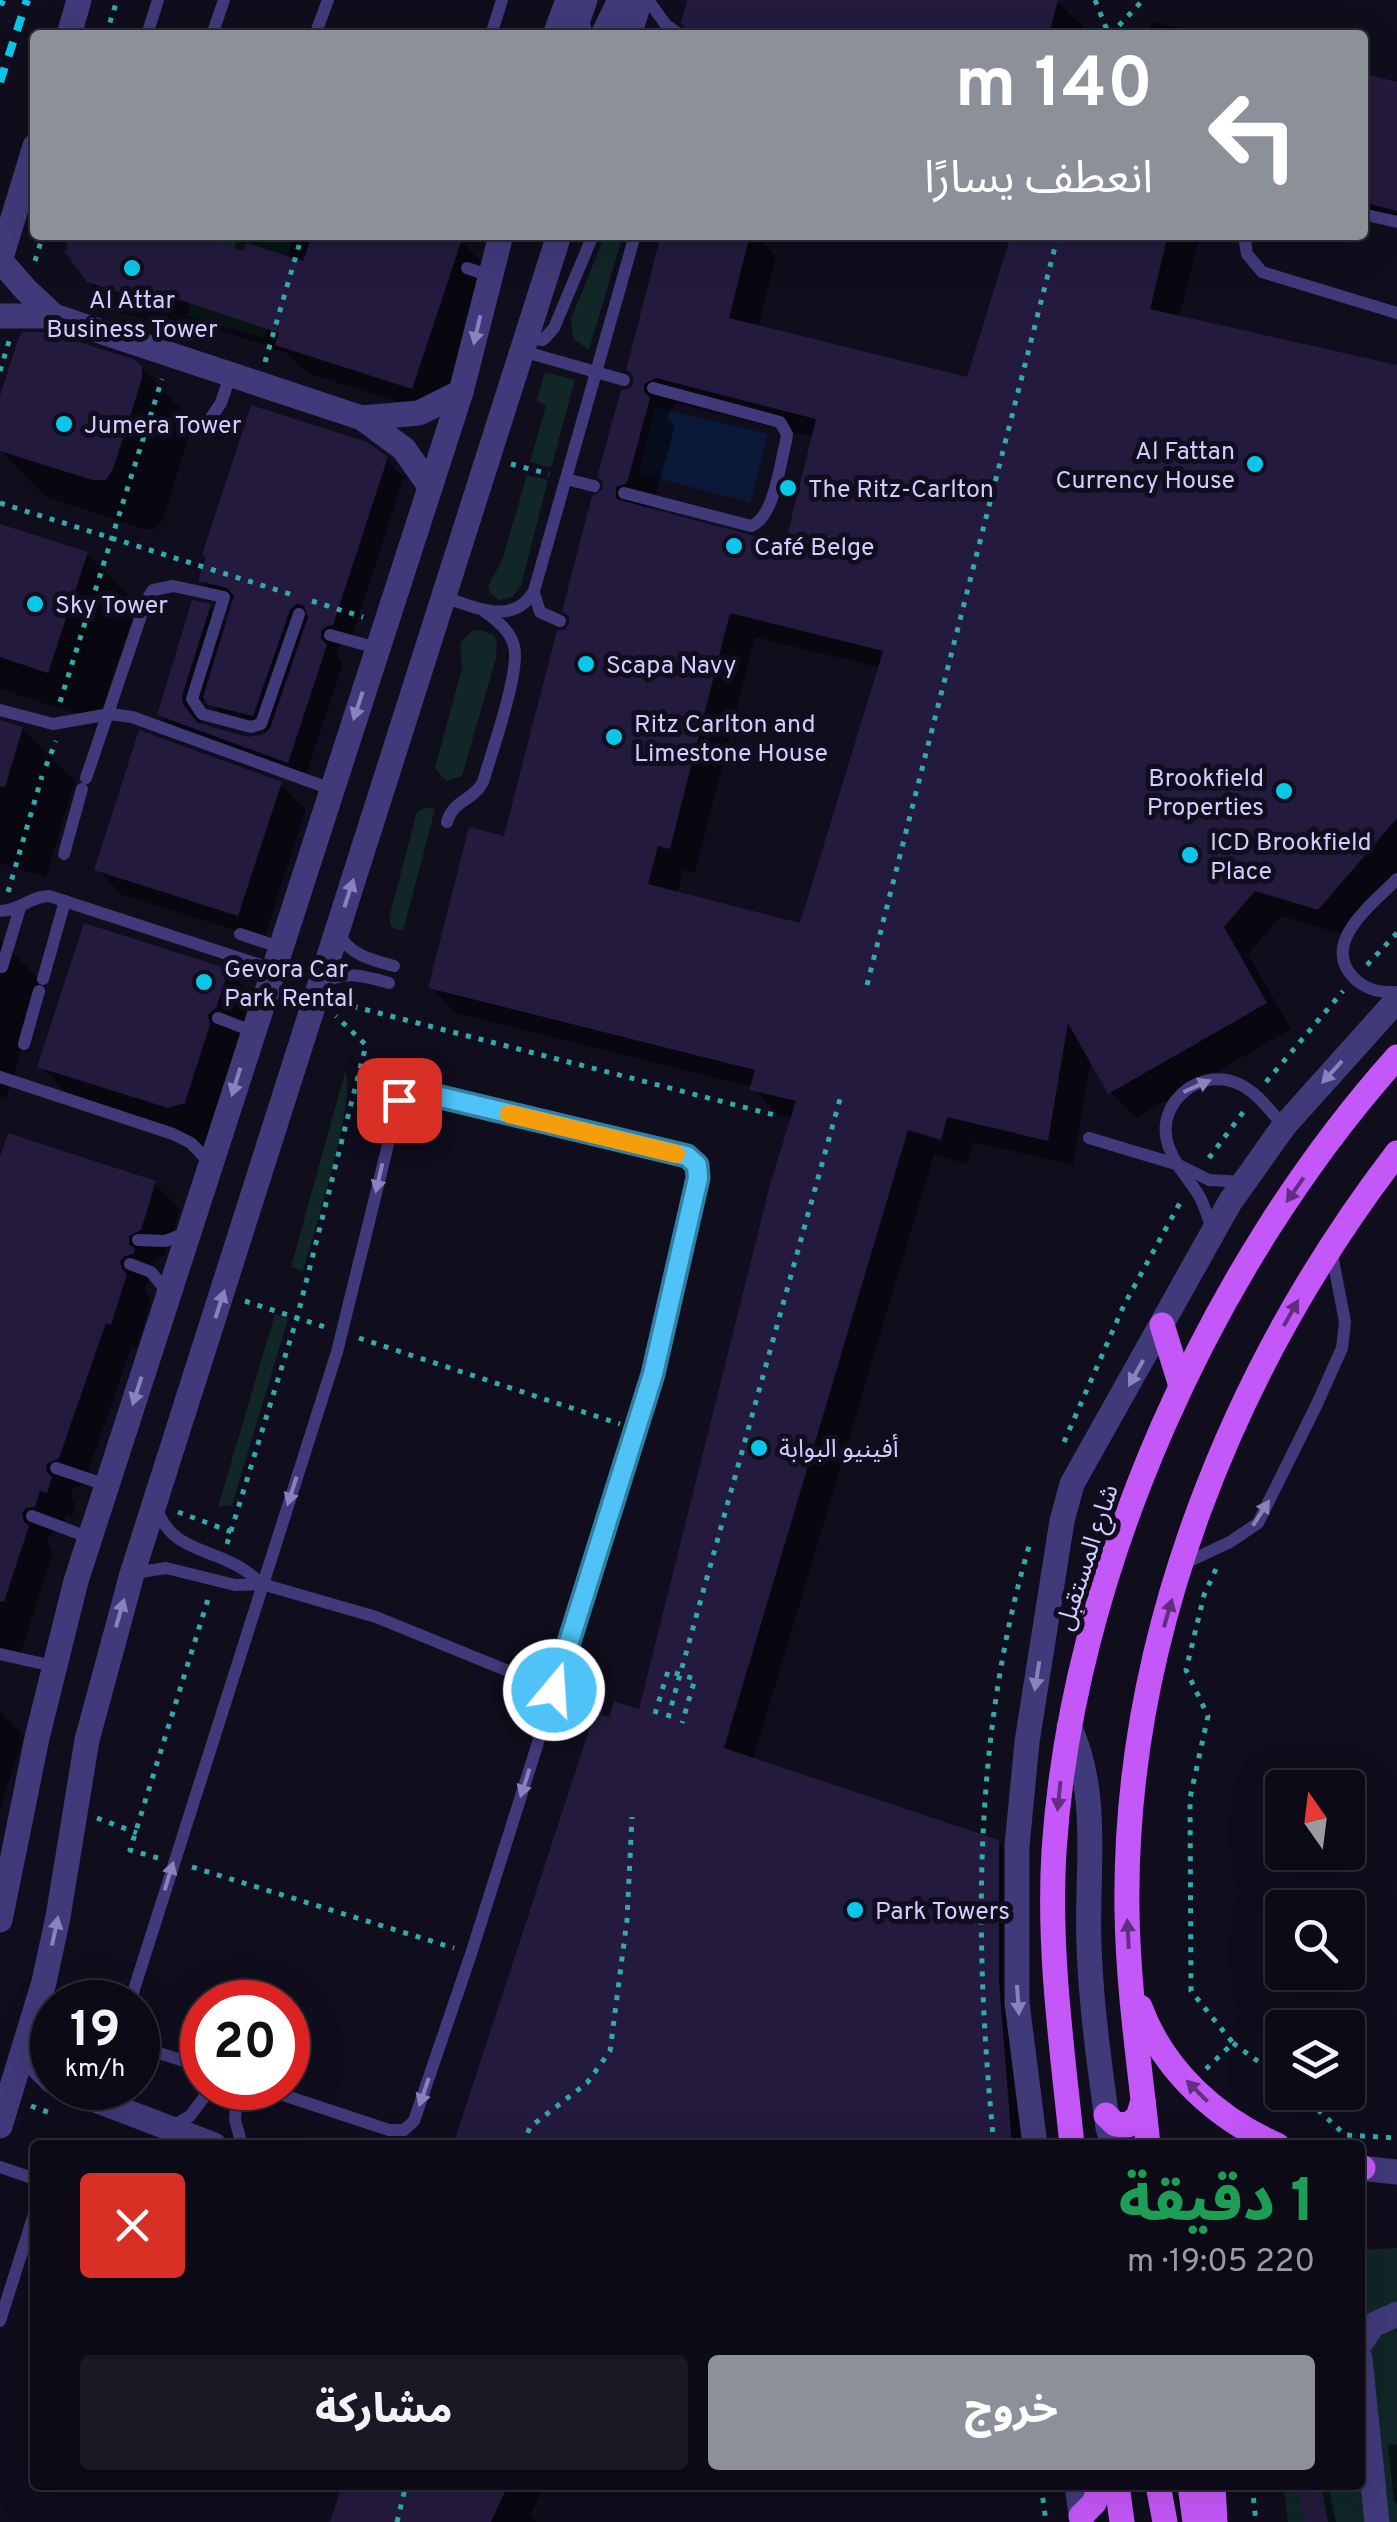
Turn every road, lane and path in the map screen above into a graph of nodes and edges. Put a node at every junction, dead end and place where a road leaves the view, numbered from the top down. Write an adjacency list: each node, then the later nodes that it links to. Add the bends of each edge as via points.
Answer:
1 (79, 0): 14 (street)
2 (118, 0): 15 (path)
3 (158, 0): 16 (lane)
4 (224, 0): 17 (lane)
5 (328, 0): 18 (lane)
6 (502, 0): 19 (lane)
7 (568, 0): 20 (street)
8 (584, 0): 21 (street)
9 (620, 0): 22 (street)
10 (640, 0): 23 (street)
11 (648, 0): 24 (lane)
12 (1096, 0): 25 (path)
13 (1143, 0): 26 (path)
14 (70, 30)
15 (108, 30)
16 (149, 30)
17 (214, 30)
18 (318, 30)
19 (493, 30)
20 (557, 30)
21 (578, 30)
22 (605, 30)
23 (630, 30)
24 (673, 30)
25 (1107, 30)
26 (1114, 30)
27 (30, 162): 37 (street)
28 (1368, 215): 29 (lane)
29 (1397, 222)
30 (301, 240): 45 (path)
31 (497, 240): 47 (street, one-way to 47, via 478,272)
32 (557, 240): 41 (street)
33 (591, 240): 41 (lane, via 554,328 543,340)
34 (634, 240): 43 (lane)
35 (1057, 240): 82 (path)
36 (1245, 240): 38 (lane, via 1262,272)
37 (0, 260): 40 (street)
38 (1397, 313)
39 (0, 316): 40 (street)
40 (54, 316): 42 (street)
41 (524, 344): 43 (lane); 49 (street)
42 (170, 353): 45 (street); 55 (path)
43 (597, 372): 44 (lane); 50 (lane)
44 (624, 380)
45 (259, 382): 48 (street)
46 (653, 388): 53 (lane, via 780,422 786,441 767,513 751,526)
47 (461, 392): 48 (street, via 419,413); 51 (street)
48 (362, 418): 51 (street, via 404,450)
49 (488, 458): 50 (path); 57 (street)
50 (566, 478): 52 (lane); 56 (lane)
51 (430, 485): 62 (street)
52 (594, 486)
53 (624, 493)
54 (0, 503): 55 (path)
55 (112, 539): 62 (path); 65 (path)
56 (534, 592): 58 (lane, via 510,612); 60 (lane, via 540,612)
57 (444, 597): 58 (lane); 74 (street, one-way to 57)
58 (482, 609): 68 (lane, via 513,641 516,662 484,782 456,804)
59 (298, 614): 64 (lane, via 261,724 251,728 202,714 192,699 224,597 159,587 148,595)
60 (560, 621)
61 (330, 634): 62 (lane)
62 (381, 636): 67 (street, one-way to 67)
63 (0, 710): 65 (lane)
64 (110, 714): 65 (lane); 67 (lane); 69 (lane)
65 (53, 724)
66 (42, 776): 73 (path)
67 (331, 788): 77 (street)
68 (447, 822)
69 (64, 854)
70 (1397, 879): 80 (lane, via 1344,940 1343,959)
71 (66, 901): 72 (lane, via 41,896); 77 (lane); 87 (lane)
72 (20, 908): 73 (lane); 79 (lane)
73 (1, 912)
74 (337, 930): 78 (lane, via 350,949); 83 (street)
75 (1397, 933): 80 (path)
76 (240, 934): 77 (lane)
77 (276, 958): 86 (street)
78 (394, 966)
79 (2, 967)
80 (1354, 978): 84 (lane); 90 (path)
81 (389, 983): 83 (lane, via 344,974)
82 (867, 985)
83 (318, 990): 92 (path); 106 (street)
84 (1397, 996): 93 (street, one-way to 93)
85 (218, 1018): 86 (lane)
86 (252, 1031): 95 (street, one-way to 95)
87 (24, 1044)
88 (1397, 1058): 109 (main road, شارع المستقبل, one-way to 109, via 1252,1254)
89 (0, 1077): 95 (lane, via 173,1134)
90 (1255, 1096): 93 (lane); 97 (lane, one-way to 90, via 1166,1131 1168,1109 1180,1094 1225,1079); 98 (path)
91 (840, 1099): 125 (path)
92 (778, 1116)
93 (1284, 1126): 99 (street)
94 (1090, 1138): 97 (lane)
95 (210, 1163): 101 (street)
96 (1392, 1165): 103 (main road)
97 (1178, 1166): 98 (lane)
98 (1194, 1180): 99 (lane); 100 (lane); 111 (path, via 1117,1318)
99 (1243, 1182): 100 (street)
100 (1212, 1231): 107 (street)
101 (189, 1232): 102 (lane); 105 (street)
102 (138, 1240)
103 (1330, 1247): 119 (lane, one-way to 103, via 1258,1523 1342,1348 1342,1296); 120 (main road, one-way to 103, via 1253,1385)
104 (130, 1264): 105 (lane, via 151,1272)
105 (169, 1294): 113 (street, one-way to 113)
106 (224, 1294): 108 (path); 114 (street, one-way to 106)
107 (1162, 1324): 109 (main road); 158 (street, one-way to 158, via 1072,1484 1040,1659 1015,1898 1017,2003)
108 (343, 1333): 110 (path); 110 (lane, one-way to 108, via 698,1178 687,1156 408,1093 396,1105); 122 (lane, one-way to 122)
109 (1181, 1386): 130 (main road, شارع المستقبل, via 1110,1565)
110 (637, 1430): 126 (lane)
111 (1059, 1454)
112 (56, 1468): 113 (lane)
113 (106, 1485): 118 (street)
114 (154, 1502): 116 (path); 121 (street); 122 (lane, via 165,1526 185,1544 233,1563)
115 (32, 1516): 118 (lane)
116 (232, 1532)
117 (1032, 1536): 157 (path, via 995,1703 984,1834 982,1964)
118 (90, 1538): 124 (street)
119 (1230, 1542): 120 (lane); 139 (path, via 1204,1595 1186,1670 1208,1716 1190,1798 1191,1990)
120 (1181, 1565): 137 (main road, one-way to 120, via 1127,1909 1136,1770)
121 (132, 1574): 122 (lane, via 166,1568 226,1584); 132 (street, one-way to 121)
122 (262, 1584): 126 (lane, via 376,1617); 138 (lane, one-way to 122)
123 (0, 1654): 124 (lane)
124 (53, 1666): 131 (street)
125 (680, 1674): 127 (path, via 668,1671); 128 (path); 129 (path, via 695,1678)
126 (554, 1690): 145 (lane, one-way to 145, via 414,2121 404,2130 389,2130)
127 (654, 1714)
128 (668, 1718)
129 (682, 1722)
130 (1069, 1726): 150 (street, via 1090,1799 1088,1943); 159 (main road, شارع المستقبل, one-way to 159, via 1052,1917)
131 (23, 1810): 135 (street); 136 (street)
132 (74, 1810): 134 (path); 140 (street, one-way to 132, via 55,1933)
133 (632, 1817): 156 (path, via 628,1920 610,2051 587,2083 530,2127)
134 (136, 1832)
135 (0, 1840)
136 (0, 1920)
137 (1130, 1979): 143 (main road, via 1144,2018); 144 (main road)
138 (137, 1980)
139 (1234, 2043): 142 (path); 143 (path)
140 (26, 2046): 141 (street); 151 (street)
141 (30, 2059)
142 (1265, 2066)
143 (1189, 2085): 162 (main road, one-way to 143, via 1219,2113)
144 (1143, 2101): 150 (main road, via 1128,2125); 161 (main road)
145 (310, 2104)
146 (122, 2110): 152 (street)
147 (194, 2110): 152 (lane)
148 (236, 2110): 155 (lane)
149 (1319, 2110): 153 (path, via 1345,2134)
150 (1106, 2115): 160 (street)
151 (0, 2126)
152 (169, 2128): 154 (street)
153 (1397, 2138)
154 (201, 2140)
155 (241, 2140)
156 (526, 2140)
157 (994, 2140)
158 (1034, 2140)
159 (1071, 2140)
160 (1112, 2140)
161 (1147, 2140)
162 (1266, 2140)
163 (0, 2167): 167 (lane)
164 (1397, 2172): 165 (street)
165 (1365, 2173)
166 (1365, 2174): 168 (street)
167 (30, 2178)
168 (1397, 2185)
169 (30, 2227): 171 (lane)
170 (1397, 2314): 172 (street)
171 (0, 2320)
172 (1365, 2337)
173 (1365, 2407): 191 (street)
174 (405, 2490): 184 (path)
175 (1042, 2490): 185 (path)
176 (1079, 2490): 183 (street)
177 (1099, 2490): 183 (main road)
178 (1118, 2490): 186 (main road)
179 (1159, 2490): 187 (main road)
180 (1191, 2490): 188 (main road)
181 (1213, 2490): 189 (main road)
182 (1253, 2490): 190 (path)
183 (1082, 2519)
184 (398, 2522)
185 (1046, 2522)
186 (1122, 2522)
187 (1165, 2522)
188 (1195, 2522)
189 (1216, 2522)
190 (1256, 2522)
191 (1377, 2522)

